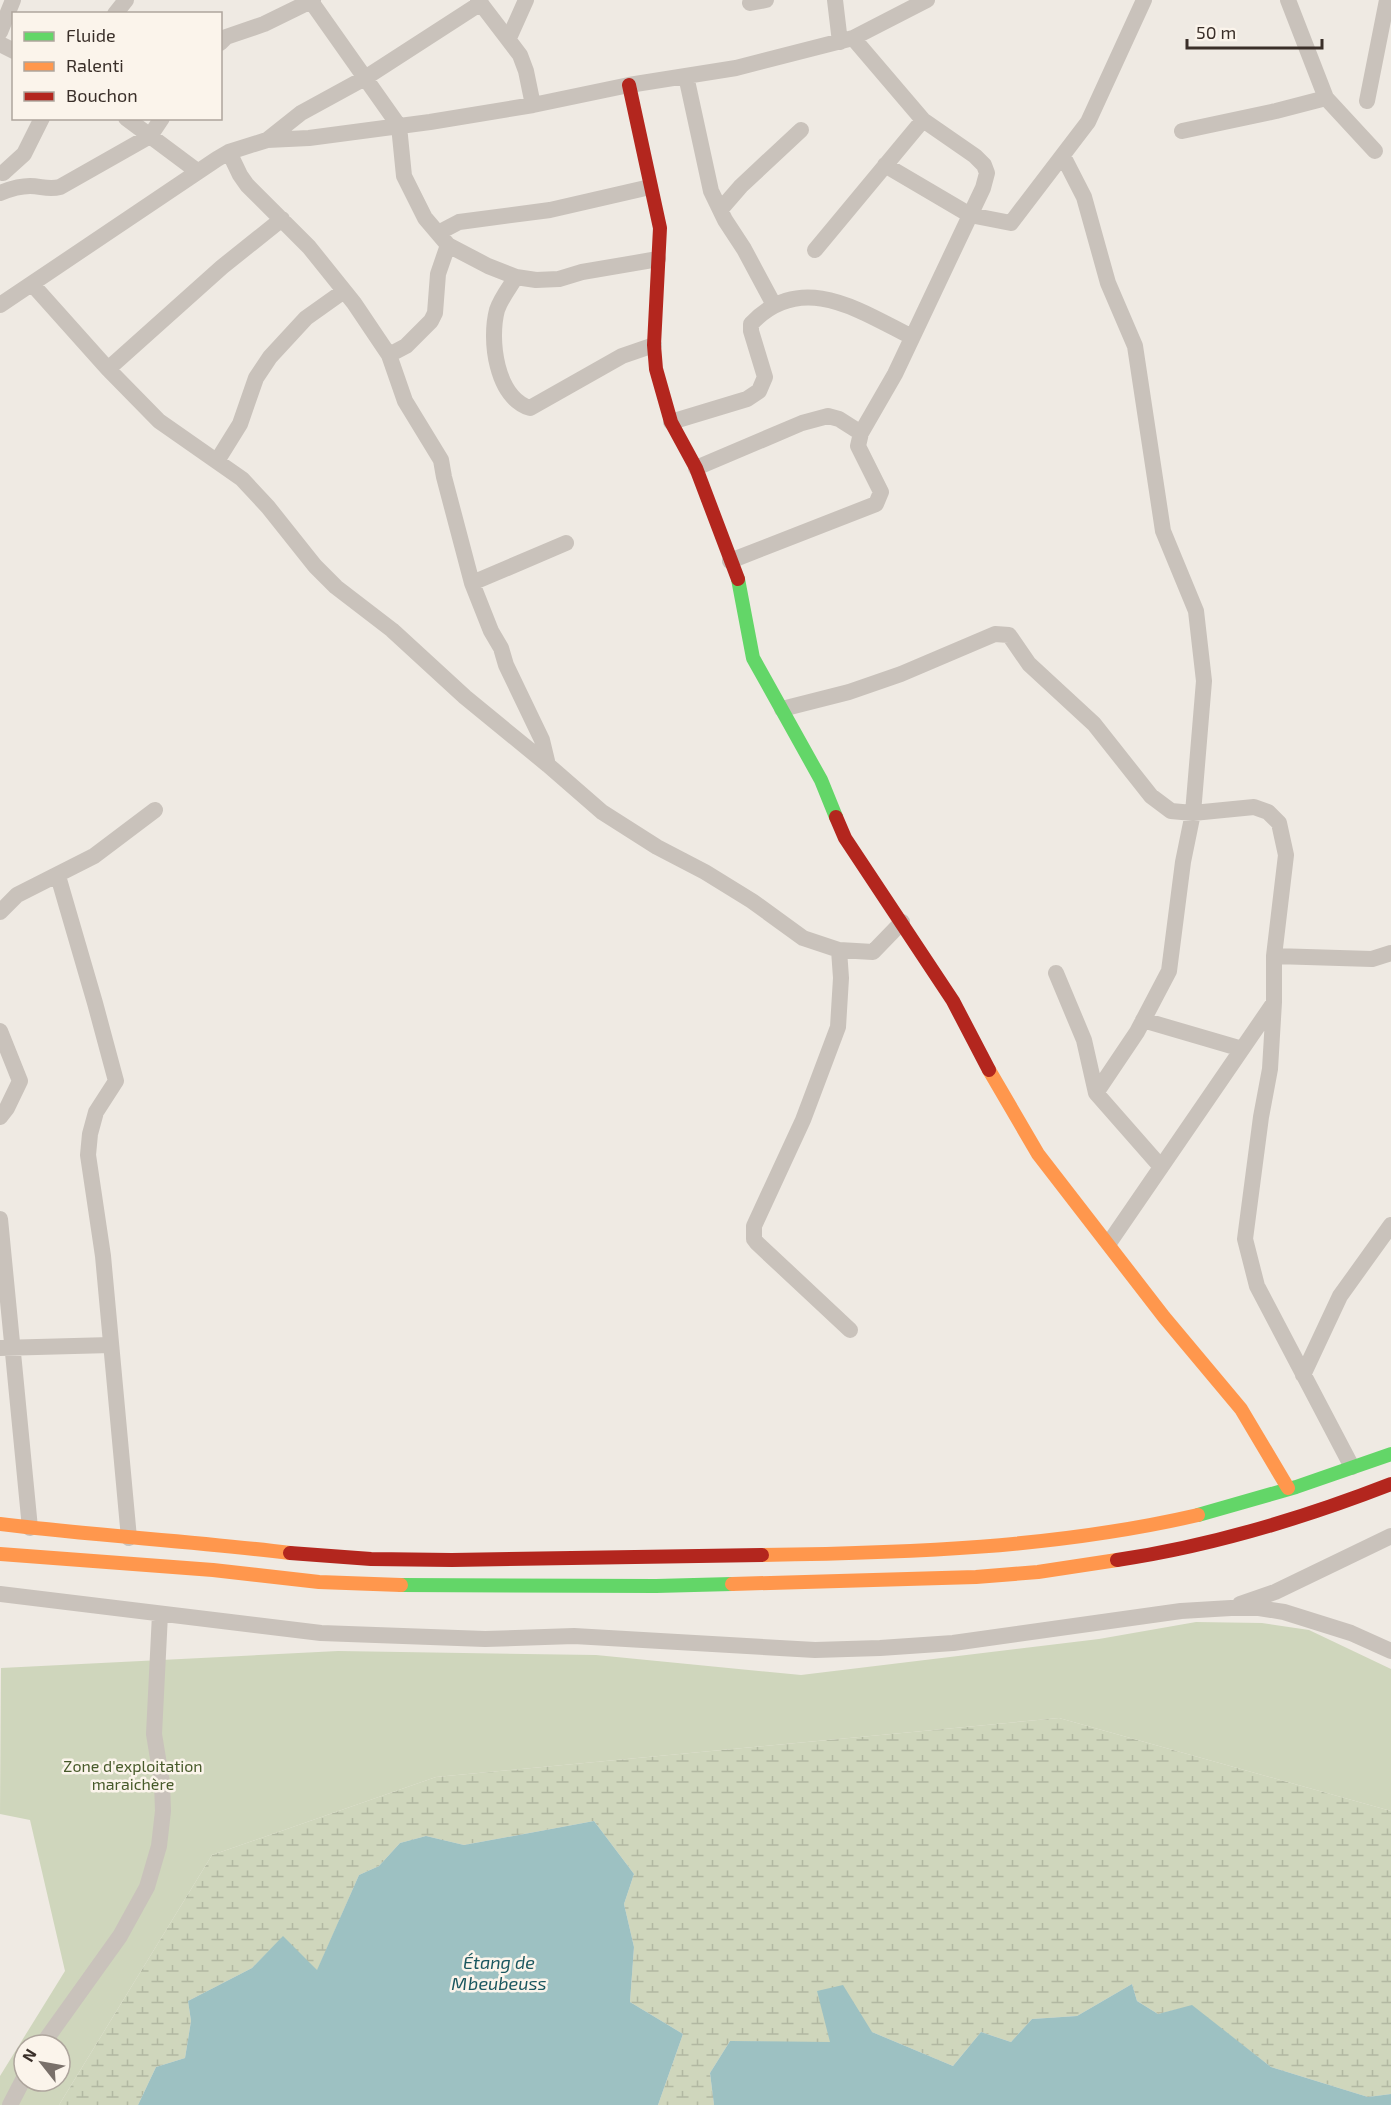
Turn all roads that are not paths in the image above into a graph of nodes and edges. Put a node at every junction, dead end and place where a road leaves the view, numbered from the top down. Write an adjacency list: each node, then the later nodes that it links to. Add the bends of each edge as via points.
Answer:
1 (13, 0): 12 (street)
2 (126, 0): 11 (street)
3 (311, 0): 15 (street); 17 (street)
4 (526, 0): 13 (street)
5 (835, 0): 14 (street)
6 (927, 0): 14 (street)
7 (1144, 0): 33 (street, via 1088,122)
8 (1288, 0): 19 (street)
9 (1387, 0): 20 (street)
10 (480, 2): 13 (street); 17 (street)
11 (117, 12)
12 (0, 32)
13 (508, 38): 21 (street, via 526,71)
14 (846, 40): 16 (street, via 745,66); 25 (street)
15 (222, 41)
16 (686, 76): 18 (street); 39 (street, via 711,191)
17 (365, 78): 26 (street); 30 (street, via 301,113)
18 (629, 85): 21 (street); 37 (main road)
19 (1326, 98): 28 (street); 31 (street)
20 (1367, 101)
21 (533, 105): 26 (street)
22 (41, 120): 36 (street, via 24,154)
23 (129, 120): 29 (street)
24 (161, 120): 29 (street)
25 (923, 120): 34 (street); 40 (street, via 984,165 987,174)
26 (399, 126): 30 (street); 42 (street, via 404,176 425,218)
27 (801, 130): 39 (street)
28 (1182, 131)
29 (150, 136): 35 (street); 38 (street, via 60,187)
30 (267, 140): 32 (street)
31 (1375, 151)
32 (229, 152): 35 (street); 41 (street, via 244,180)
33 (1063, 156): 40 (street, via 1011,223); 64 (street, via 1084,197 1108,283 1135,346 1163,531 1196,611 1204,681)
34 (885, 165): 40 (street); 43 (street)
35 (197, 171): 46 (street)
36 (1, 172): 38 (street)
37 (650, 187): 42 (street, via 549,210 459,222); 44 (main road, via 660,228)
38 (8, 190)
39 (721, 209): 49 (street)
40 (970, 215): 50 (street)
41 (282, 219): 47 (street); 53 (street)
42 (443, 239): 45 (street, via 488,266); 52 (street, via 432,321 406,346)
43 (815, 250)
44 (658, 259): 45 (street, via 559,279); 51 (main road)
45 (516, 277): 51 (street, via 498,308 494,336 496,365 520,404 530,408 622,356)
46 (32, 284): 48 (street); 53 (street)
47 (344, 291): 52 (street); 56 (street, via 306,318 270,357 256,378 240,424)
48 (0, 305)
49 (774, 305): 50 (street, via 796,297 833,300); 54 (street, via 751,324 765,377 759,391 747,399)
50 (912, 337): 55 (street)
51 (654, 345): 54 (main road, via 656,369)
52 (389, 355): 60 (street, via 405,401 441,460)
53 (108, 369): 56 (street, via 159,421)
54 (671, 422): 57 (main road)
55 (861, 433): 57 (street, via 828,416 802,423); 59 (street, via 858,446 881,492 876,504)
56 (217, 461): 62 (street, via 242,479 336,587 392,630)
57 (696, 468): 59 (main road)
58 (566, 543): 60 (street)
59 (730, 561): 61 (main road, via 739,582 753,658)
60 (472, 583): 62 (street, via 542,740)
61 (782, 709): 64 (street, via 901,674 995,633 1009,635 1029,664 1094,724 1151,796 1171,811); 67 (main road, via 821,780 846,838)
62 (548, 765): 68 (street, via 602,812 743,895 803,938)
63 (156, 810): 65 (street, via 94,856)
64 (1193, 813): 70 (street, via 1254,807 1268,812 1279,823 1286,855); 73 (street, via 1169,971)
65 (58, 876): 66 (street, via 17,896); 83 (street, via 116,1081 96,1112 88,1155)
66 (0, 912)
67 (902, 922): 68 (street, via 873,952); 81 (main road, via 953,1001 1038,1154)
68 (839, 950): 82 (street, via 838,1027 756,1222 754,1239)
69 (1391, 953): 70 (street, via 1372,959)
70 (1274, 956): 72 (street)
71 (1056, 973): 76 (street, via 1084,1040)
72 (1274, 1002): 75 (street); 85 (street, via 1270,1069 1245,1239 1257,1286)
73 (1143, 1020): 75 (street); 76 (street)
74 (0, 1030): 77 (street, via 20,1081)
75 (1242, 1049): 78 (street)
76 (1096, 1093): 78 (street)
77 (0, 1117)
78 (1161, 1167): 81 (street)
79 (0, 1219): 84 (street)
80 (1391, 1225): 85 (street, via 1340,1296)
81 (1109, 1243): 89 (main road, via 1164,1317 1241,1409)
82 (850, 1330)
83 (111, 1345): 84 (street); 93 (street)
84 (6, 1348): 91 (street)
85 (1303, 1375): 87 (street)
86 (1391, 1454): 87 (main road)
87 (1352, 1467): 89 (main road)
88 (1391, 1484): 94 (main road, via 1247,1534 1139,1557 976,1577 656,1586 438,1587 319,1582)
89 (1288, 1488): 93 (main road, via 1237,1506 1134,1529 979,1549 480,1561 328,1557 218,1544)
90 (0, 1524): 91 (main road)
91 (30, 1528): 93 (main road)
92 (1391, 1536): 96 (street, via 1275,1592)
93 (129, 1539)
94 (0, 1554)
95 (0, 1594): 97 (street)
96 (1231, 1608): 97 (street, via 1181,1611 953,1643 815,1650 573,1636 485,1639 321,1633); 98 (street, via 1284,1612 1351,1633)
97 (159, 1614): 99 (street, via 154,1734 162,1783 159,1846 147,1887 120,1936)
98 (1391, 1651)
99 (51, 2033)

